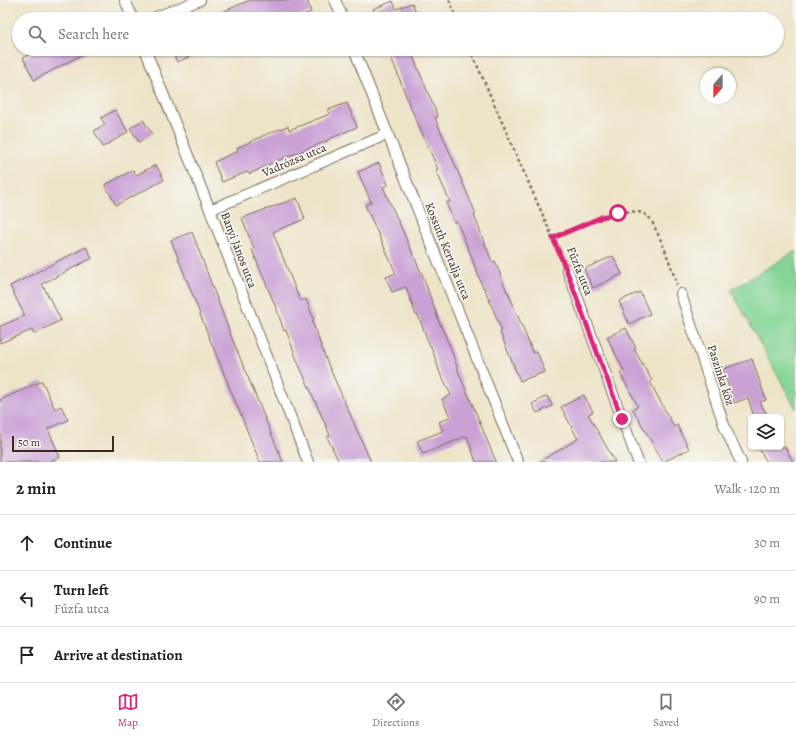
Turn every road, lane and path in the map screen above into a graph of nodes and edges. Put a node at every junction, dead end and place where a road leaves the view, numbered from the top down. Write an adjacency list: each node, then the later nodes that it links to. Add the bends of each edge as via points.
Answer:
1 (125, 0): 5 (street)
2 (200, 0): 6 (street)
3 (335, 0): 7 (street)
4 (449, 0): 8 (path)
5 (130, 12)
6 (169, 12)
7 (339, 12)
8 (454, 12)
9 (148, 56): 13 (street, Banyi János utca)
10 (357, 56): 12 (street, Kossuth Kertalja utca)
11 (473, 56): 14 (path, Fűzfa utca)
12 (388, 134): 13 (street, Vadrózsa utca); 18 (street, Kossuth Kertalja utca)
13 (210, 210): 17 (street, Banyi János utca)
14 (553, 238): 15 (path, Fűzfa utca); 16 (path, via 602,217 631,211 640,212 650,218 664,246)
15 (566, 269): 19 (street, Fűzfa utca)
16 (681, 294): 20 (street, Paszinka köz, via 725,428)
17 (308, 462)
18 (518, 462)
19 (638, 462)
20 (741, 462)

